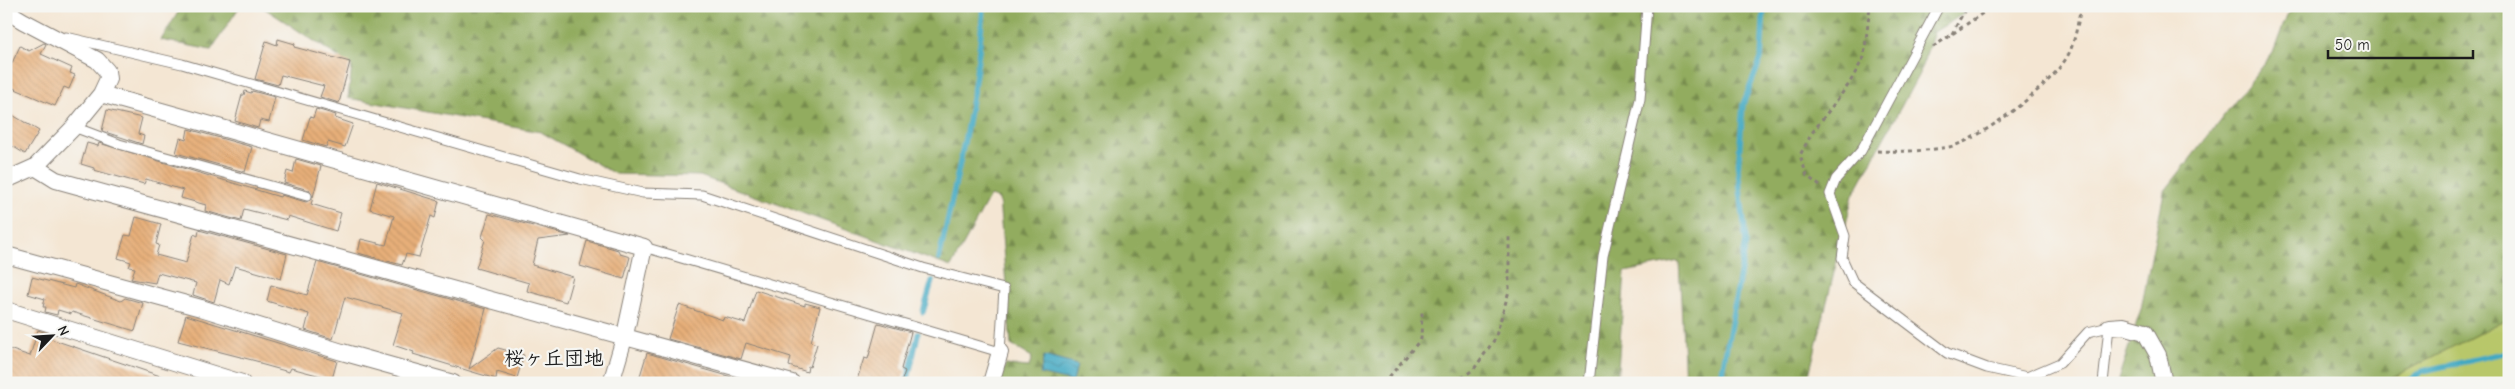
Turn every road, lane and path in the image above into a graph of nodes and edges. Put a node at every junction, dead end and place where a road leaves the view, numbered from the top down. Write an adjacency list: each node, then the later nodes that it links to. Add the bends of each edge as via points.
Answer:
1 (8, 6): 8 (street, via 13,15)
2 (1646, 6): 34 (lane, via 1640,99 1604,256)
3 (1870, 6): 16 (path, via 1864,57 1800,155 1807,176)
4 (1939, 6): 10 (lane)
5 (1968, 6): 9 (path)
6 (1993, 6): 9 (path)
7 (2081, 6): 13 (path, via 2070,52 2040,89 1979,136 1950,147 1898,152)
8 (50, 34): 11 (street, via 103,65 108,79); 25 (lane, via 182,64 580,179 643,193 702,195 922,268 1004,289)
9 (1952, 35): 10 (path)
10 (1908, 64): 13 (lane)
11 (101, 94): 12 (street); 19 (street)
12 (74, 127): 14 (street); 17 (lane, via 119,144)
13 (1861, 151): 16 (lane, via 1836,179)
14 (35, 167): 15 (street); 24 (street, via 56,180)
15 (6, 180)
16 (1830, 194): 23 (lane, via 1846,236 1842,258 1853,282 1947,353 1987,368 2027,377 2060,363 2088,332)
17 (308, 196)
18 (1509, 234): 33 (path, via 1510,291 1495,340 1474,369)
19 (644, 246): 24 (street); 25 (lane)
20 (6, 254): 28 (street)
21 (6, 310): 26 (street)
22 (1422, 312): 32 (path, via 1421,339)
23 (2108, 327): 35 (lane); 36 (street, via 2123,326 2145,332 2158,355)
24 (625, 335): 29 (street); 30 (street)
25 (1000, 352): 31 (street)
26 (218, 379): 27 (street)
27 (242, 383)
28 (453, 383)
29 (611, 383)
30 (792, 383)
31 (991, 383)
32 (1384, 383)
33 (1455, 383)
34 (1589, 383)
35 (2103, 383)
36 (2164, 383)

